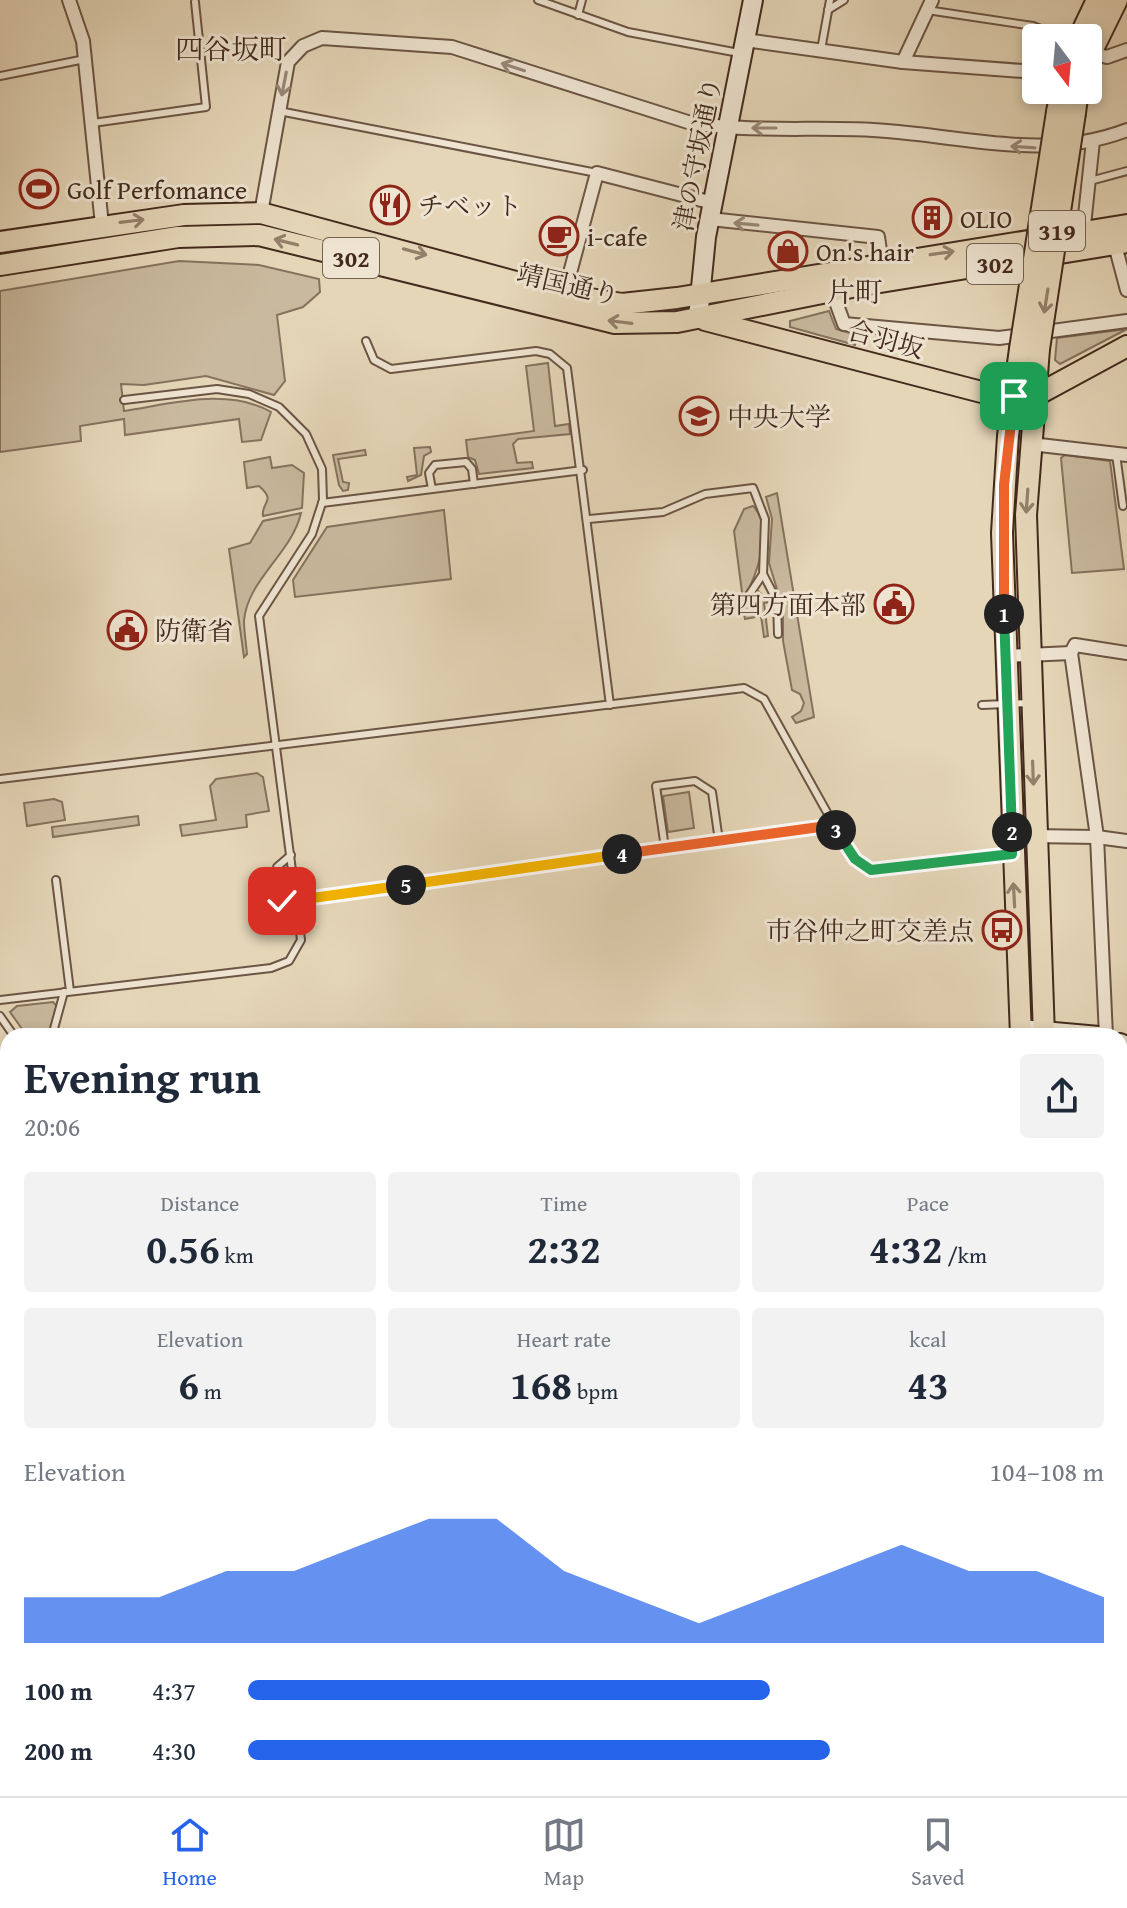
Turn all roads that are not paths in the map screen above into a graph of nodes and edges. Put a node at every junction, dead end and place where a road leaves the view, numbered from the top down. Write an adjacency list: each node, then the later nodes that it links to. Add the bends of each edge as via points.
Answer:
1 (69, 0): 20 (street)
2 (538, 0): 12 (lane)
3 (582, 0): 12 (lane)
4 (753, 0): 16 (street, 津の守坂通り)
5 (830, 0): 11 (lane)
6 (844, 0): 11 (lane)
7 (1097, 0): 14 (main road)
8 (1117, 0): 15 (main road)
9 (195, 2): 28 (lane, via 206,107)
10 (929, 5): 13 (lane); 21 (street)
11 (828, 10): 17 (lane)
12 (578, 15): 16 (lane, via 628,32)
13 (1023, 24)
14 (1092, 24)
15 (1102, 24)
16 (744, 47): 17 (street); 29 (street, 津の守坂通り)
17 (821, 50): 21 (street)
18 (1127, 50): 19 (street)
19 (1102, 55)
20 (85, 59): 23 (lane); 28 (street)
21 (903, 62): 22 (street)
22 (1022, 71)
23 (0, 76)
24 (1064, 104): 27 (main road, 319)
25 (1070, 104): 27 (main road, 319)
26 (279, 111): 29 (street, one-way to 26, via 694,124 452,47 322,38 303,46 288,62); 33 (lane); 36 (street)
27 (1066, 112): 56 (main road, 319, bridge)
28 (90, 123): 37 (street)
29 (729, 128): 31 (street, one-way to 29, via 1032,148 887,131); 35 (street, 津の守坂通り)
30 (1127, 130): 31 (street)
31 (1093, 141): 34 (street)
32 (1127, 171): 34 (lane)
33 (597, 173): 35 (street); 47 (street)
34 (1090, 181): 39 (street, via 1084,225)
35 (711, 211): 42 (street, one-way to 35, via 881,257 878,237); 46 (street, 津の守坂通り)
36 (261, 213): 37 (main road, 靖国通り / 302, one-way to 36); 47 (main road, 靖国通り / 302, one-way to 47)
37 (102, 225): 40 (main road, 靖国通り / 302)
38 (1127, 225): 39 (main road, 靖国通り / 302)
39 (1092, 233): 42 (main road, 靖国通り / 302, one-way to 39)
40 (0, 242)
41 (1121, 244): 44 (street); 45 (main road, 靖国通り / 302)
42 (874, 264): 46 (main road, 靖国通り / 302)
43 (0, 265): 50 (main road, 靖国通り / 302, one-way to 43, via 615,323 259,235 178,237)
44 (1127, 290)
45 (832, 291): 48 (main road, 靖国通り / 302); 51 (street, via 844,324 902,331 999,338)
46 (699, 294): 47 (main road, 靖国通り / 302, via 622,304); 49 (main road); 50 (street, 津の守坂通り)
47 (564, 295)
48 (786, 299): 49 (main road, 靖国通り / 302); 52 (main road, via 752,312)
49 (724, 312): 50 (main road, 靖国通り / 302); 52 (main road)
50 (698, 318): 53 (main road, 合羽坂 / 302)
51 (1127, 321)
52 (749, 324): 53 (main road)
53 (780, 337): 57 (main road, 合羽坂 / 302, via 993,395)
54 (366, 341): 62 (lane, via 374,360 391,369 536,351 559,359 571,379)
55 (1127, 346): 58 (main road, 302)
56 (1030, 349): 57 (main road, 319); 58 (main road, 319)
57 (1014, 396): 58 (main road, 302); 74 (main road, 319, via 1002,533)
58 (1035, 396): 60 (main road, 319)
59 (124, 400): 65 (lane, via 217,389 266,400 306,434 322,469)
60 (1031, 444): 61 (street); 73 (main road, 319, one-way to 73, via 1026,515)
61 (1121, 454): 66 (lane)
62 (583, 470): 63 (lane); 67 (lane)
63 (474, 484): 64 (lane); 64 (lane, via 466,462 435,465 429,473)
64 (432, 489): 65 (lane)
65 (322, 503): 79 (lane, via 312,534 259,616)
66 (1123, 506)
67 (589, 519): 68 (lane, via 663,512 705,494 753,488 765,519); 77 (lane)
68 (763, 574): 69 (lane); 70 (lane, via 777,601)
69 (743, 604)
70 (778, 634)
71 (1071, 653): 72 (street, via 1075,645); 73 (street); 83 (street)
72 (1127, 653)
73 (1029, 655): 74 (street); 76 (main road, 319)
74 (1006, 656): 75 (main road, 319)
75 (1007, 703): 76 (lane); 78 (lane); 86 (main road, 319)
76 (1030, 703): 82 (main road, 319, one-way to 82)
77 (610, 705): 79 (lane); 81 (lane, via 744,688 754,692 764,699)
78 (982, 705)
79 (276, 746): 80 (lane); 88 (lane)
80 (0, 779)
81 (834, 825): 84 (lane); 86 (lane, via 855,859 871,870)
82 (1036, 836): 83 (street); 86 (street); 96 (main road, 319)
83 (1097, 837): 85 (street); 97 (street)
84 (719, 841): 87 (lane); 87 (lane, via 712,792 695,781 656,786)
85 (1127, 841)
86 (1012, 845): 95 (main road, 319, one-way to 86)
87 (665, 848): 90 (lane)
88 (291, 855): 90 (lane); 91 (lane, via 276,874 282,901)
89 (56, 880): 92 (lane)
90 (298, 900): 91 (lane)
91 (298, 909): 92 (lane, via 301,940 281,966)
92 (67, 992): 93 (lane); 94 (lane)
93 (0, 1000)
94 (55, 1028)
95 (1020, 1028)
96 (1044, 1028)
97 (1106, 1028)

